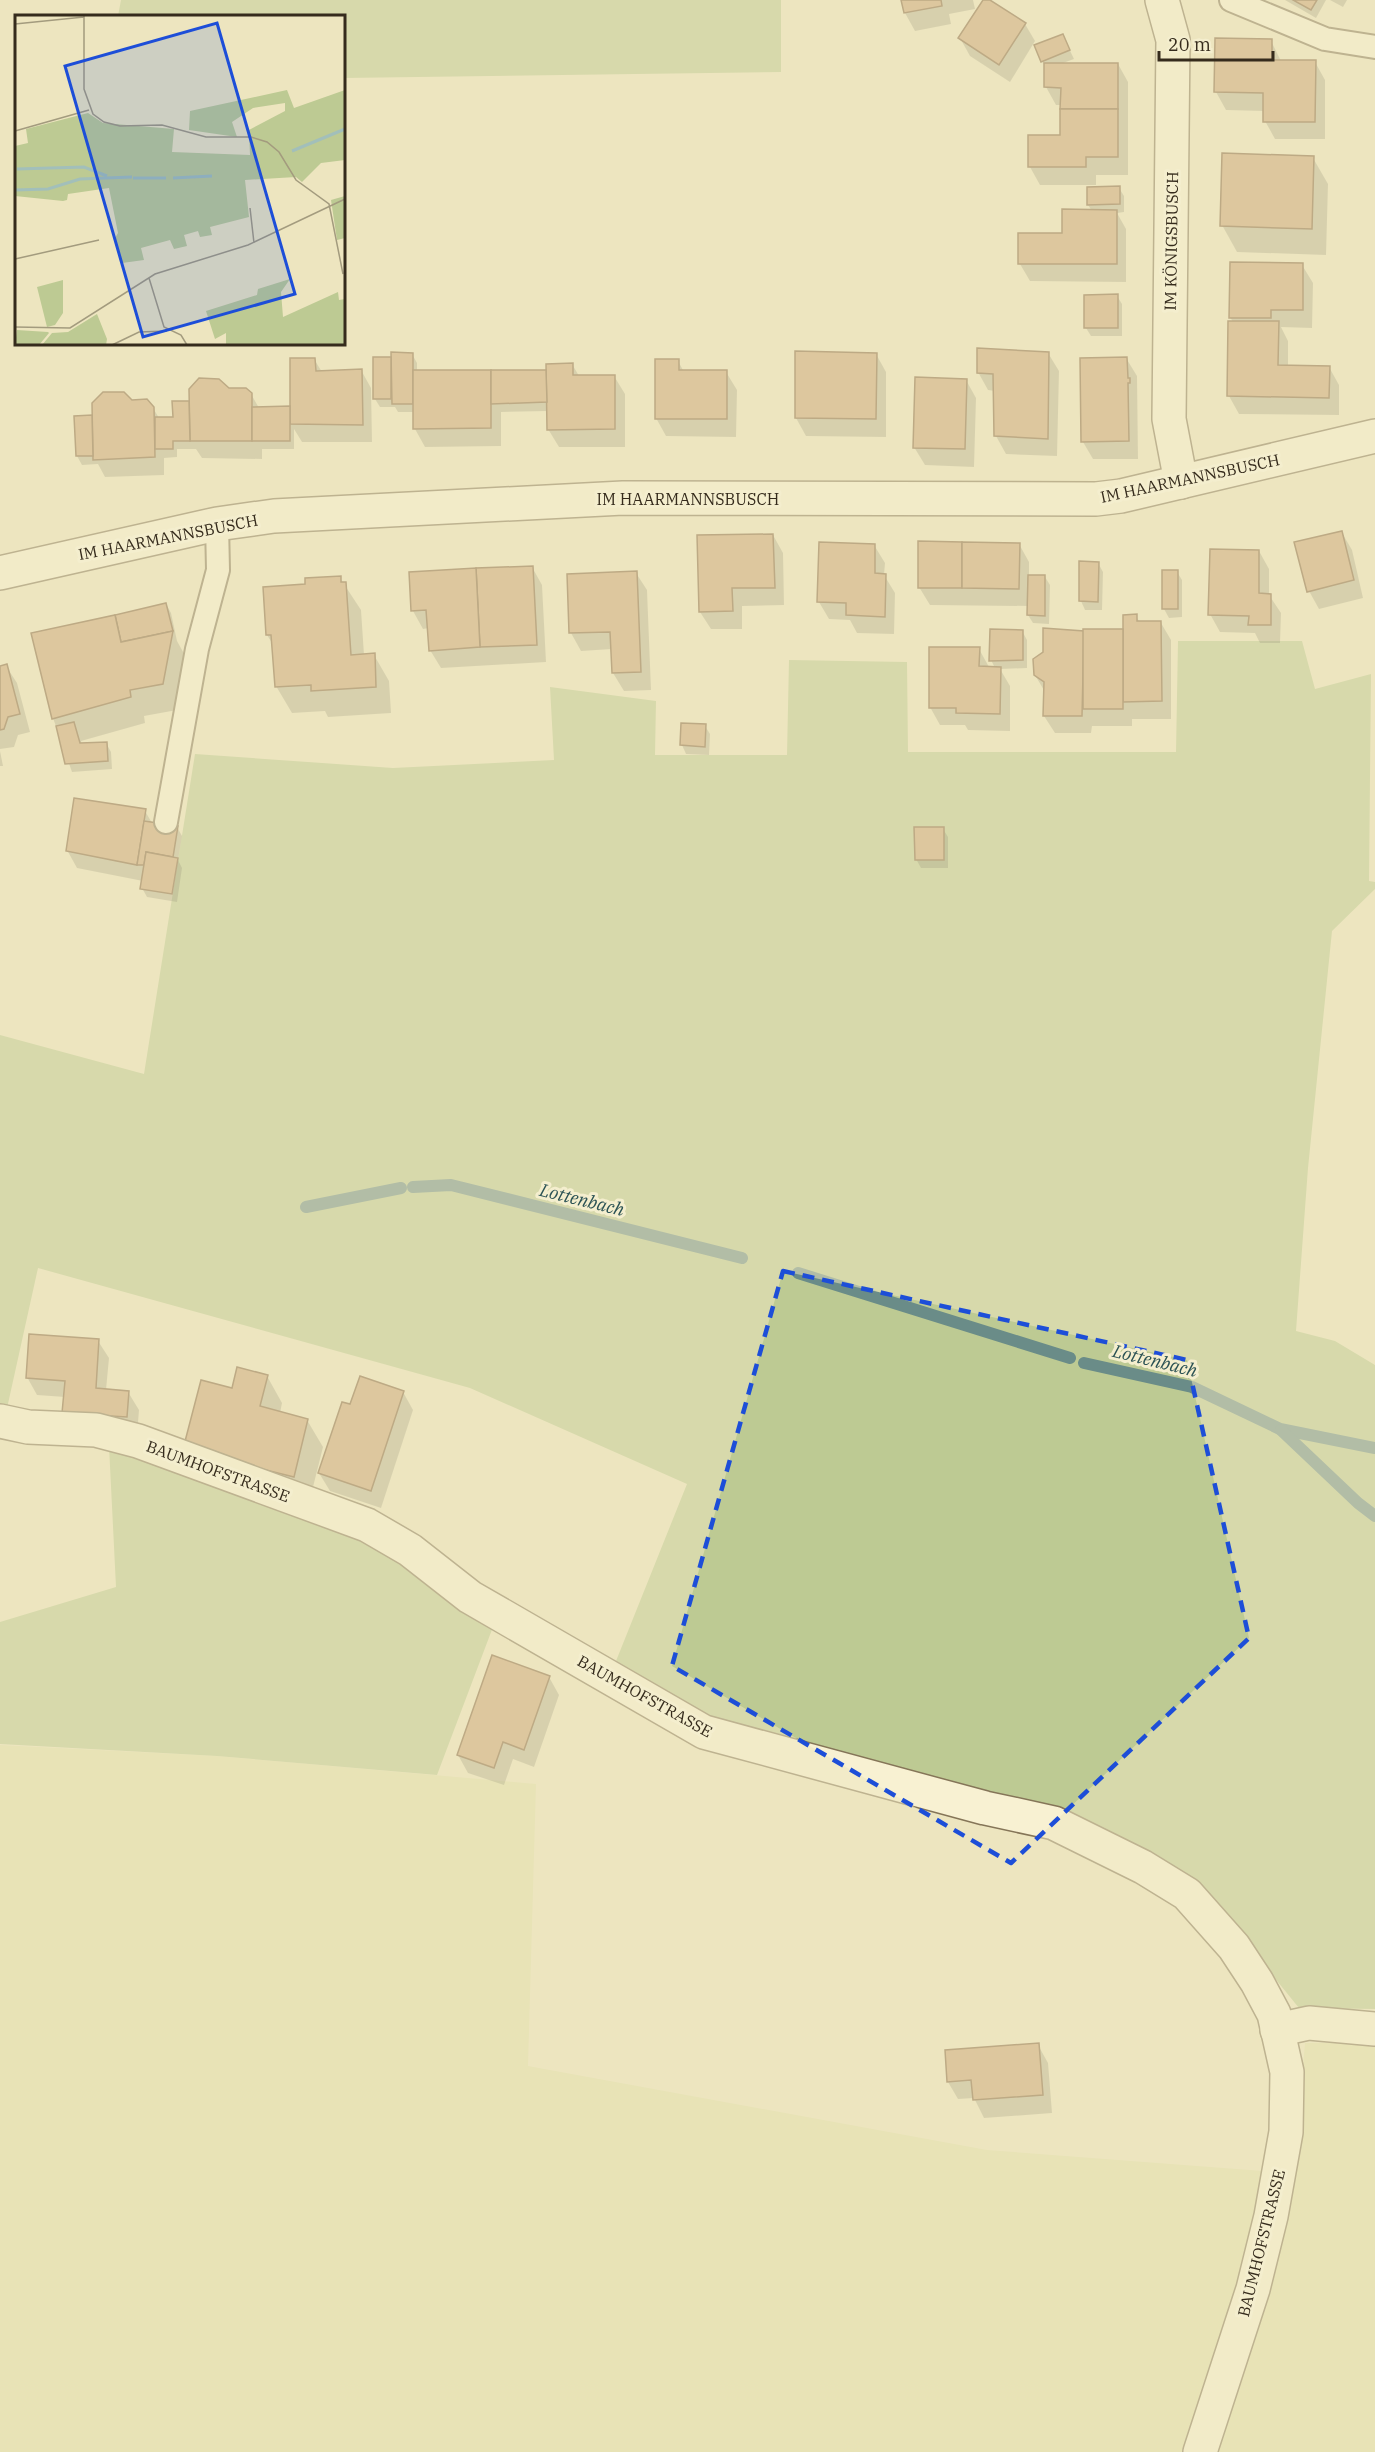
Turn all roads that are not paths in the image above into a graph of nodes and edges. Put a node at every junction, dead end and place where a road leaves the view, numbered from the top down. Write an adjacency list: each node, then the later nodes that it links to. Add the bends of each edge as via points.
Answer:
1 (1162, 0): 5 (street, IM KÖNIGSBUSCH, via 1173,40 1169,419)
2 (1231, 0): 3 (lane, via 1326,39)
3 (1375, 47)
4 (1375, 436): 5 (street, IM HAARMANNSBUSCH)
5 (1181, 482): 6 (street, IM HAARMANNSBUSCH, via 1096,499 623,498 274,516)
6 (217, 524): 7 (street, IM HAARMANNSBUSCH); 8 (lane, via 218,570 197,649)
7 (0, 573)
8 (166, 822)
9 (0, 1421): 10 (street, BAUMHOFSTRASSE, via 28,1427 96,1430 138,1441 366,1525 410,1550 470,1597 704,1732 1054,1823 1143,1867 1187,1894 1234,1947 1274,2014)
10 (1277, 2030): 11 (street, via 1309,2023); 12 (street, BAUMHOFSTRASSE, via 1287,2072 1286,2132 1275,2193 1252,2289)
11 (1375, 2030)
12 (1200, 2452)

